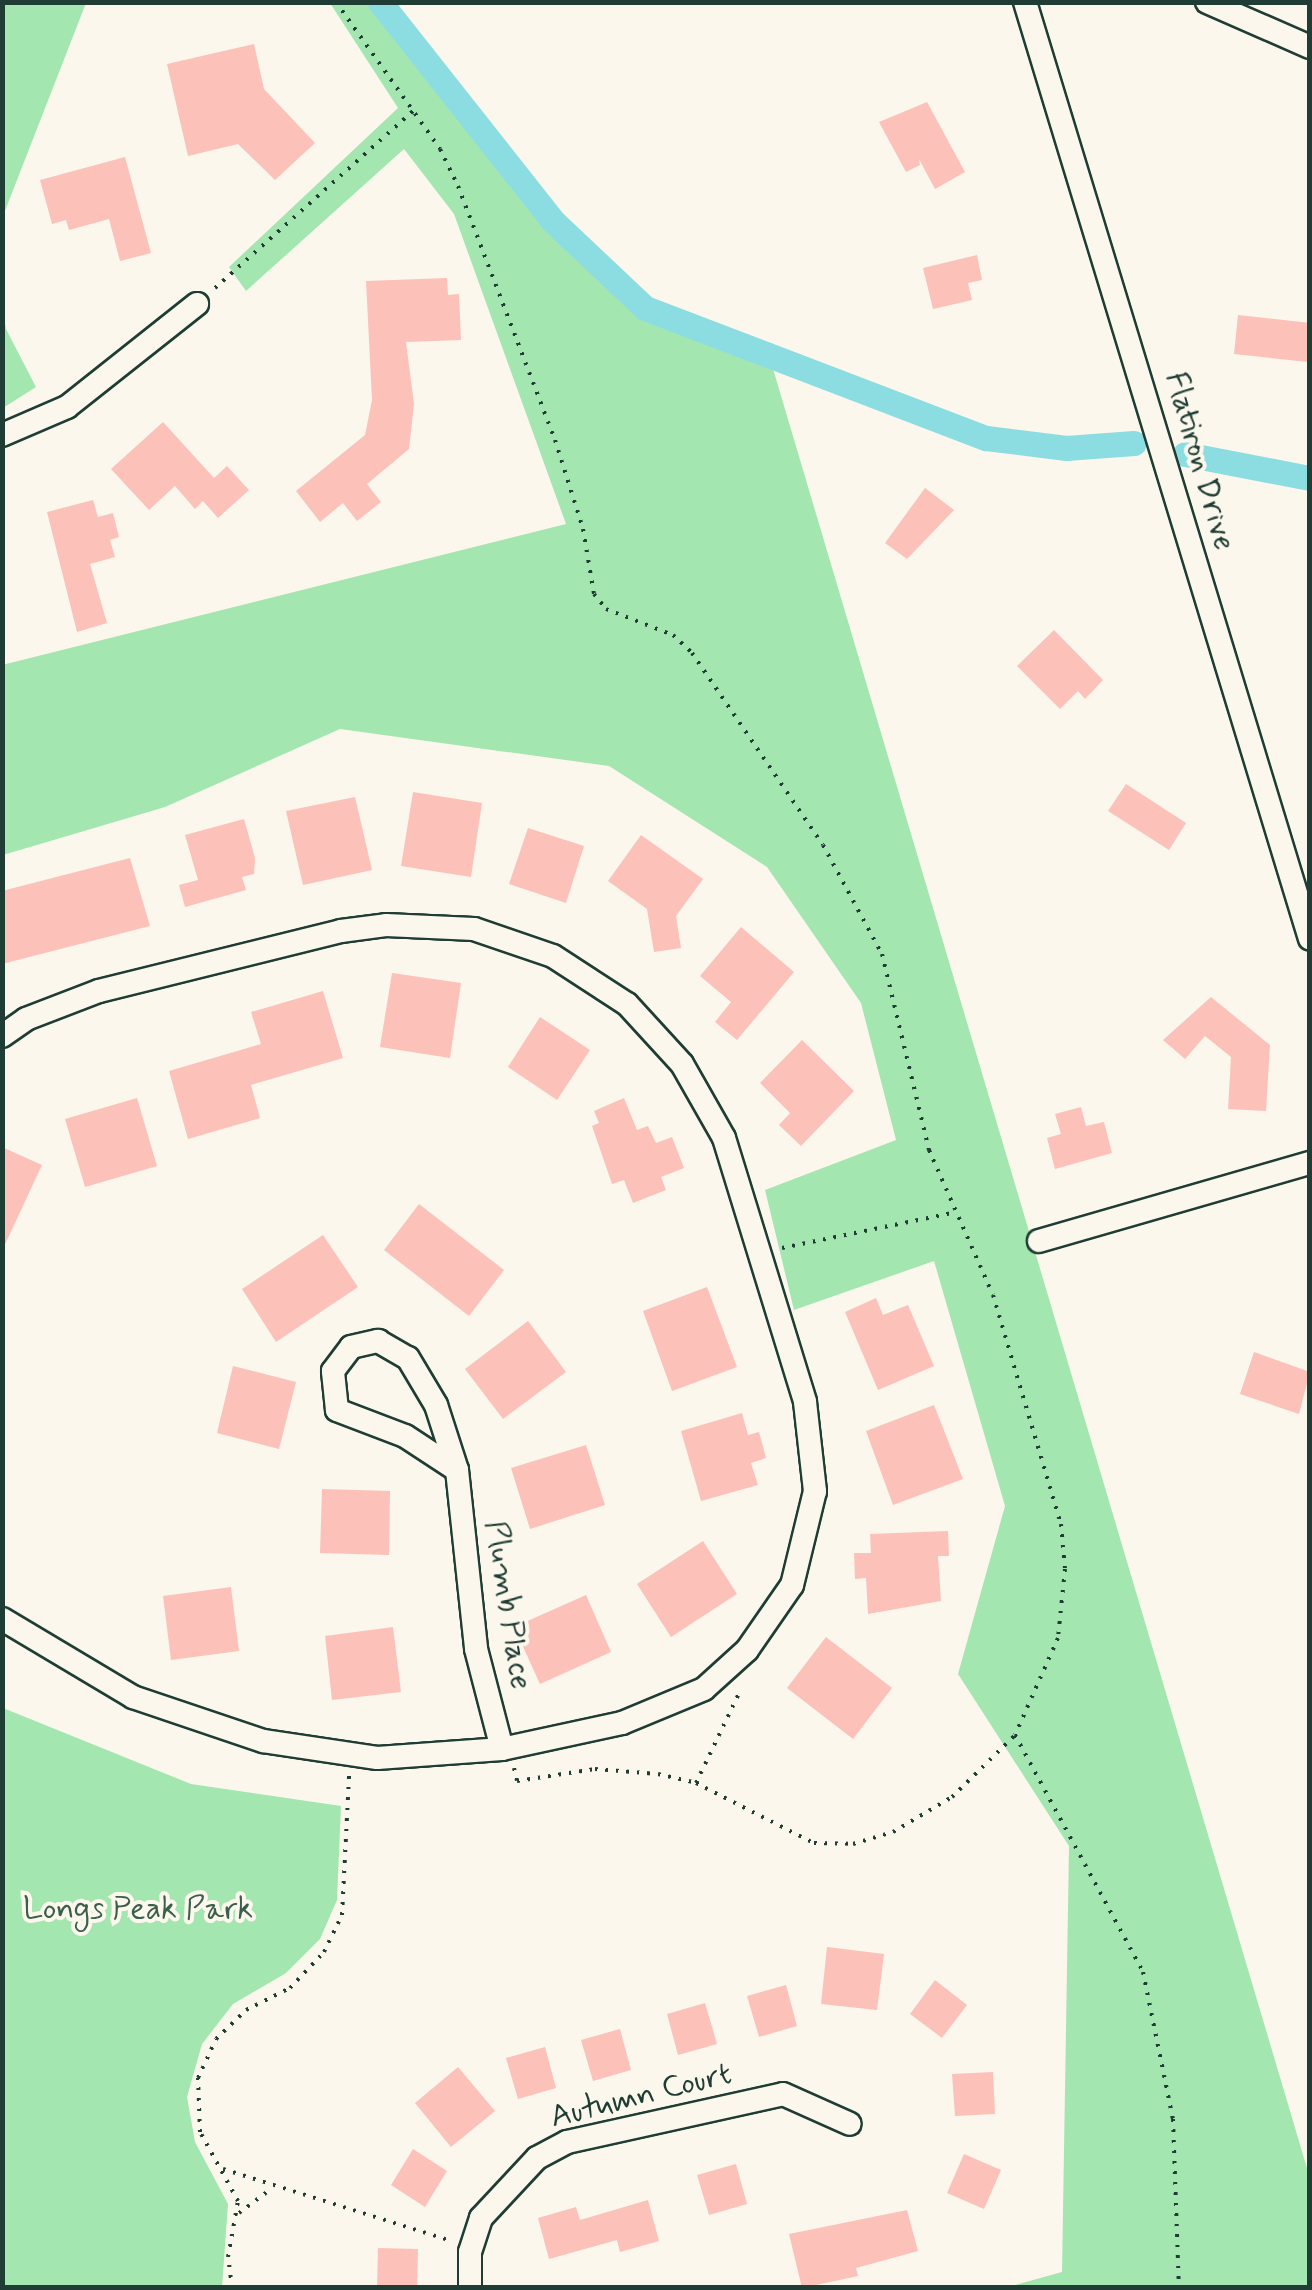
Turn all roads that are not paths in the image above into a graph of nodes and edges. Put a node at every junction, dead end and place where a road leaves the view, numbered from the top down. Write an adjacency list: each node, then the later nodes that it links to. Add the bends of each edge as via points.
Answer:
1 (1025, 2): 6 (street, Flatiron Drive)
2 (1207, 2): 3 (street)
3 (1310, 47)
4 (198, 304): 5 (street, via 67,407)
5 (2, 435)
6 (1310, 940)
7 (2, 1036): 12 (street, via 26,1019 99,990 341,931 431,925 474,929 554,956 627,1004 682,1064 724,1138 805,1402 814,1491 807,1539 792,1585 769,1623 704,1688 622,1723)
8 (1310, 1163): 9 (street)
9 (1039, 1242)
10 (456, 1470): 10 (street, Plumb Place, via 436,1405 408,1358 378,1341 351,1347 333,1371 337,1410 405,1436); 12 (street, Plumb Place, via 476,1650)
11 (2, 1619): 12 (street, via 134,1697 263,1741 377,1758)
12 (508, 1756)
13 (850, 2124): 14 (street, Autumn Court, via 784,2094 567,2142 537,2158 481,2218)
14 (470, 2288)

